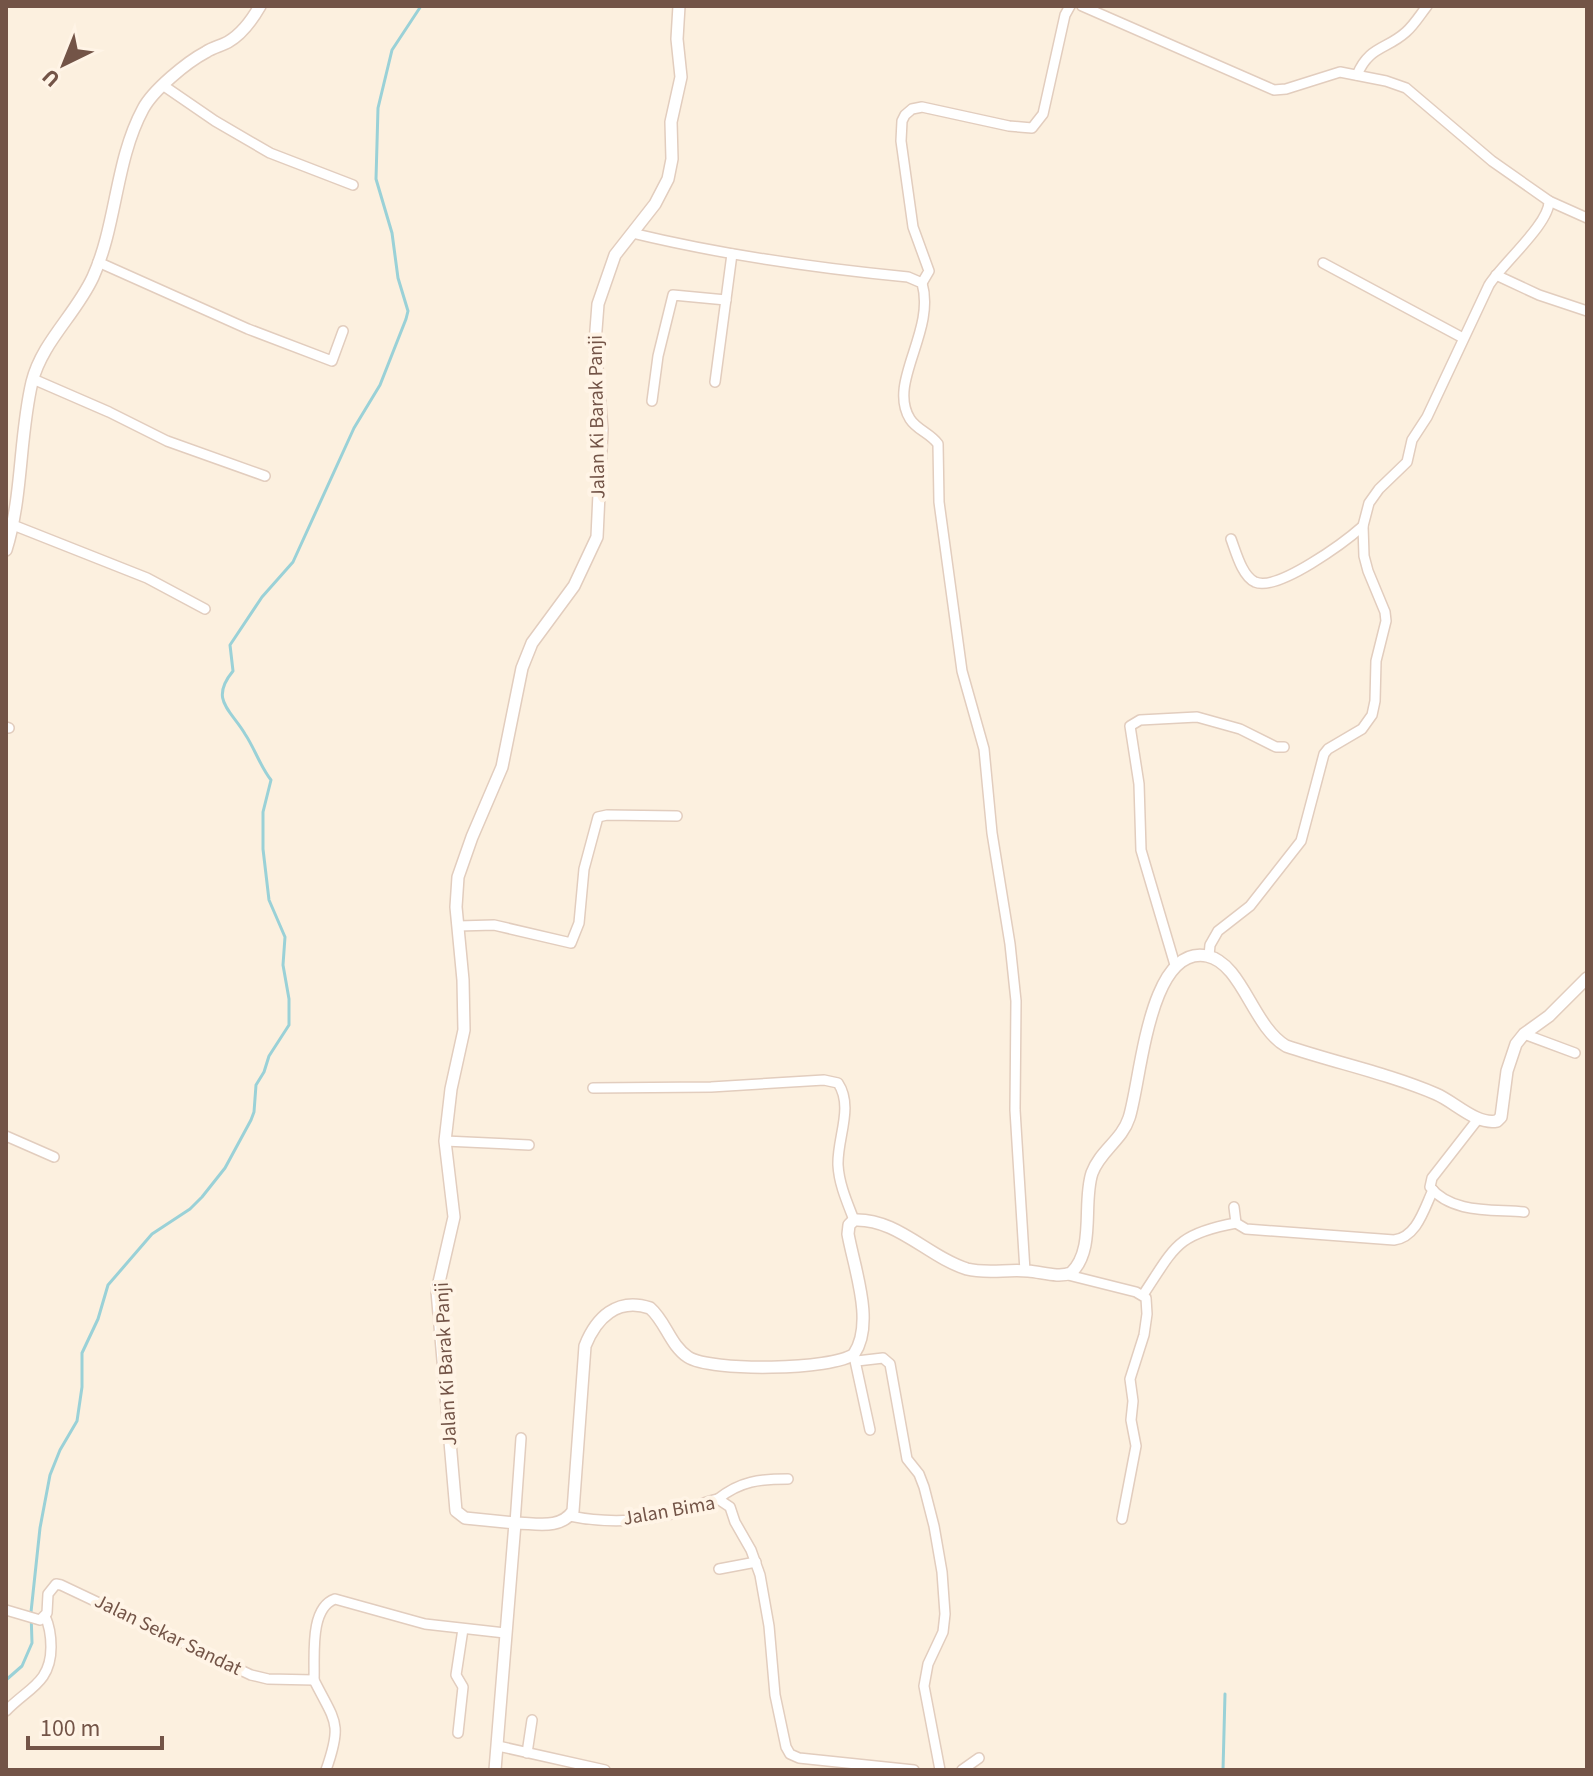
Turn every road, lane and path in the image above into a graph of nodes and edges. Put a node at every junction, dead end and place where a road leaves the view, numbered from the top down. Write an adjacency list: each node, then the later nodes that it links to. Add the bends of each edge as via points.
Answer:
1 (260, 6): 7 (street, via 230,41 206,51)
2 (679, 6): 11 (street, Jalan Ki Barak Panji, via 681,77 671,122 670,169 655,204)
3 (1070, 6): 16 (street, via 1043,114 1032,128 922,107 907,112 902,121 913,227 929,271)
4 (1082, 6): 6 (street, via 1274,90 1340,72)
5 (1427, 6): 6 (street, via 1408,31 1375,49)
6 (1357, 75): 9 (street, via 1406,88)
7 (164, 86): 8 (street, via 270,153); 13 (street, via 144,108 132,138)
8 (353, 185)
9 (1549, 201): 10 (street); 15 (street, via 1546,215)
10 (1587, 218)
11 (632, 233): 12 (street); 32 (street, Jalan Ki Barak Panji, via 610,267 596,322 602,429 597,537 574,586 539,631 522,668 502,767 458,877)
12 (732, 254): 16 (street); 17 (street)
13 (98, 262): 19 (street, via 332,361); 21 (street)
14 (1323, 263): 20 (street)
15 (1496, 275): 18 (street); 20 (street)
16 (922, 283): 49 (street, via 924,321 904,381 904,403 915,426 938,444 939,502 962,671 988,773 1015,992 1015,1110)
17 (726, 300): 22 (street); 23 (street, via 673,295)
18 (1587, 311)
19 (343, 331)
20 (1463, 338): 26 (street, via 1412,440 1407,462 1372,497)
21 (33, 379): 24 (street, via 167,441); 25 (street)
22 (715, 382)
23 (652, 401)
24 (265, 476)
25 (13, 525): 28 (street); 29 (street, via 147,578)
26 (1363, 526): 27 (street, via 1331,552 1263,584 1248,576); 33 (street, via 1368,571 1386,616 1372,715 1355,735 1324,754 1301,841 1250,906 1218,931)
27 (1231, 539)
28 (6, 550)
29 (205, 609)
30 (1284, 747): 34 (street, via 1197,717 1140,720 1130,726 1141,850)
31 (677, 816): 32 (street, via 598,817 571,943 494,925)
32 (458, 926): 41 (street, Jalan Ki Barak Panji, via 464,1030)
33 (1209, 956): 34 (street, via 1189,957); 39 (street, via 1229,971 1279,1042 1382,1073 1449,1100)
34 (1175, 965): 50 (street, via 1148,1023 1129,1118 1092,1173 1084,1243 1079,1263)
35 (1587, 978): 36 (street)
36 (1524, 1034): 37 (street); 39 (street, via 1510,1061 1501,1117 1488,1123)
37 (1575, 1053)
38 (593, 1088): 47 (street, via 838,1083 846,1107 838,1167)
39 (1478, 1119): 44 (street, via 1432,1178)
40 (6, 1136): 43 (street)
41 (445, 1141): 42 (street); 59 (street, Jalan Ki Barak Panji, via 454,1217 437,1291 456,1511 465,1518)
42 (529, 1145)
43 (54, 1157)
44 (1433, 1190): 46 (street, via 1468,1208); 48 (street, via 1412,1232 1402,1239 1246,1229)
45 (1234, 1207): 48 (street)
46 (1524, 1212)
47 (854, 1220): 49 (street, via 871,1221 912,1238 964,1268); 52 (street, via 848,1234 862,1311)
48 (1236, 1223): 51 (street, via 1189,1237 1166,1259)
49 (1025, 1271): 50 (street)
50 (1068, 1275): 51 (street)
51 (1143, 1295): 58 (street, via 1144,1335 1130,1379 1136,1446)
52 (855, 1358): 53 (street); 57 (street, via 742,1367 707,1364 681,1351 650,1308 612,1309 594,1326 585,1346 575,1505); 77 (street, via 883,1358 890,1364 907,1459 921,1480 934,1526 945,1614 924,1686)
53 (870, 1430)
54 (521, 1438): 59 (street)
55 (788, 1479): 56 (street, via 743,1483)
56 (718, 1499): 57 (street, Jalan Bima, via 641,1518 599,1522); 60 (street, Jalan Bima, via 730,1507)
57 (570, 1516): 59 (street, via 556,1524)
58 (1122, 1519)
59 (515, 1523): 65 (street)
60 (756, 1562): 61 (street); 76 (street, Jalan Bima, via 775,1695 790,1754)
61 (719, 1569)
62 (6, 1610): 63 (street)
63 (42, 1618): 66 (street, Jalan Sekar Sandat, via 48,1594 61,1585 251,1675); 67 (street, via 50,1628 50,1664 37,1685)
64 (463, 1629): 65 (street); 66 (street, via 409,1621 335,1599 326,1602); 69 (street, via 456,1675 463,1687)
65 (505, 1633): 70 (street)
66 (314, 1680): 73 (street, via 337,1731)
67 (6, 1711)
68 (532, 1720): 71 (street)
69 (458, 1733)
70 (498, 1746): 71 (street); 74 (street)
71 (527, 1753): 75 (street)
72 (979, 1758): 78 (street)
73 (326, 1770)
74 (495, 1770)
75 (605, 1770)
76 (914, 1770)
77 (940, 1770)
78 (962, 1770)

